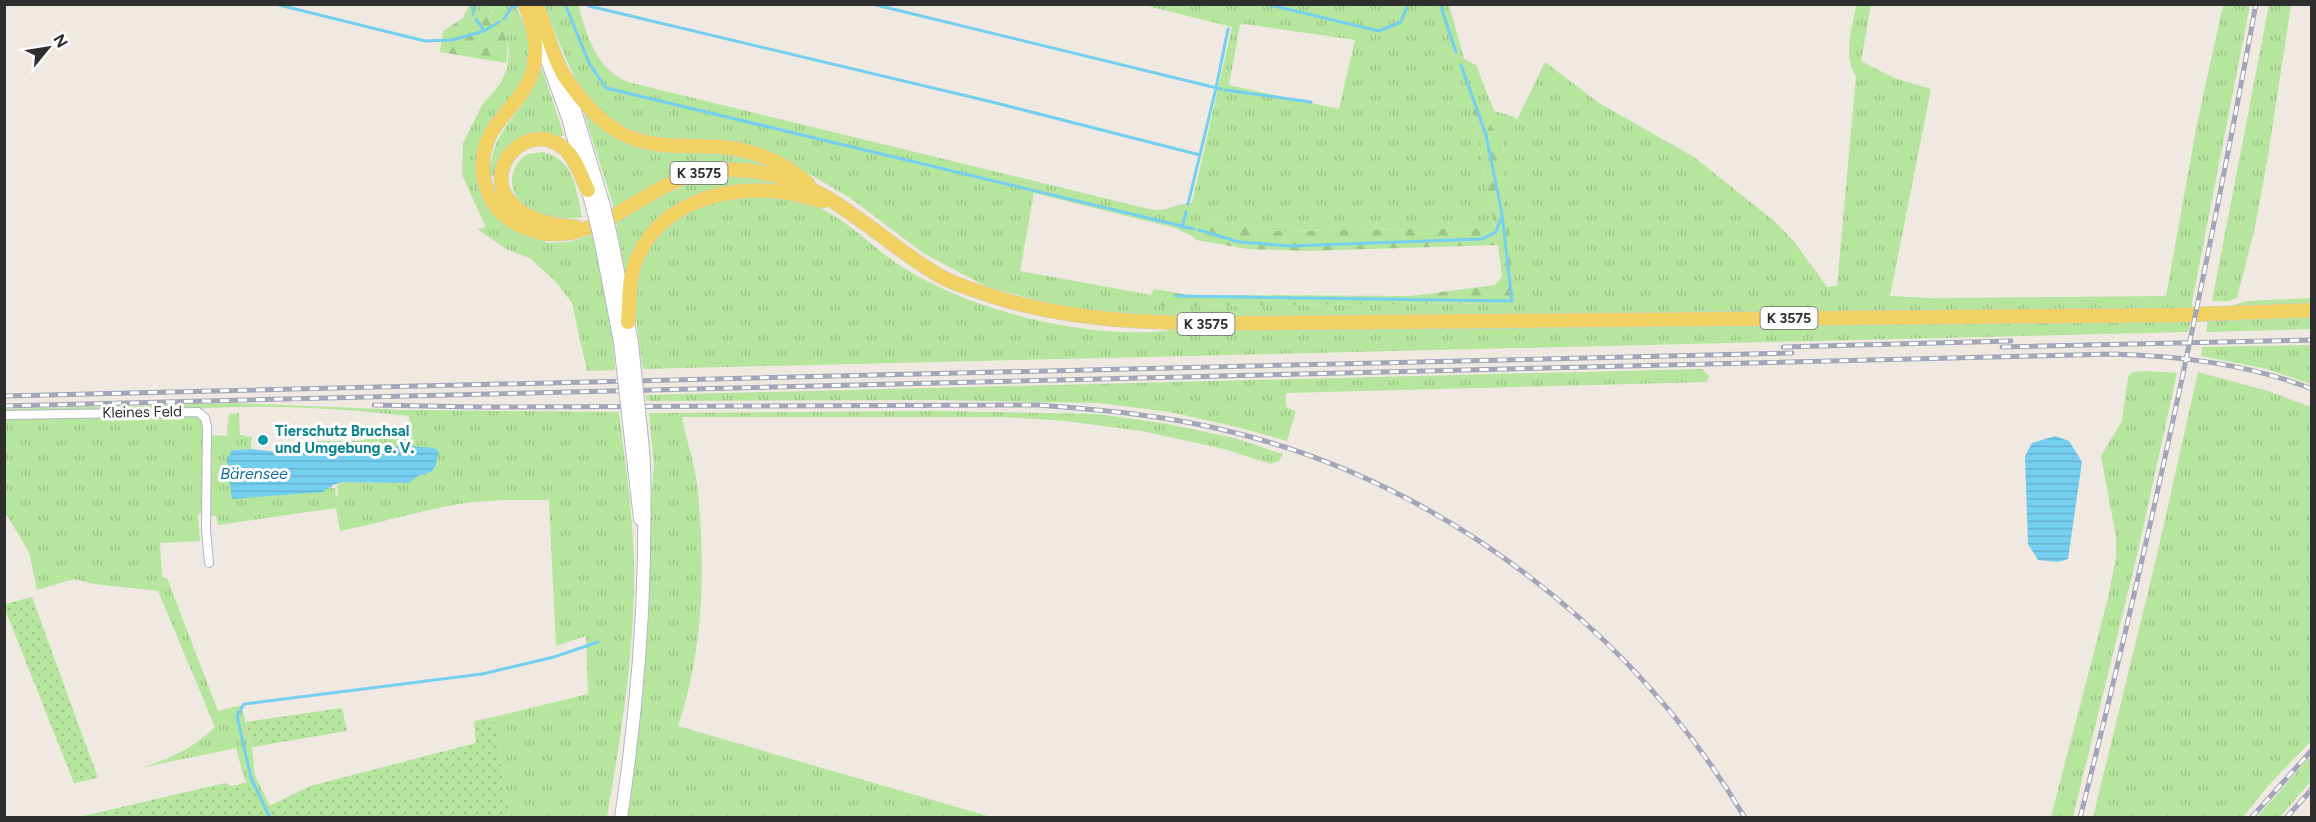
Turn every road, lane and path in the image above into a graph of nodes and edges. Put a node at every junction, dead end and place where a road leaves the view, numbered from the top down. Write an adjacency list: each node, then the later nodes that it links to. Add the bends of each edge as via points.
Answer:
1 (532, 11): 2 (main road); 3 (main road); 7 (main road, via 535,54 529,80 487,141 483,179 494,204 525,228 554,236)
2 (563, 74): 4 (main road, via 594,113 620,133 650,143 752,153 793,170); 6 (main road)
3 (588, 190): 6 (main road); 7 (main road, via 571,156 556,143 537,140 520,145 502,168 501,190 514,208 542,223)
4 (819, 193): 5 (main road, K 3575); 7 (main road, K 3575, via 765,173 711,170 674,182)
5 (835, 203): 9 (main road, K 3575, via 916,262 962,286 1049,311 1145,323 2165,315); 10 (main road, via 783,192 746,190 693,202 661,224 642,248 631,280)
6 (598, 206): 8 (main road, bridge)
7 (587, 228)
8 (605, 237): 10 (main road); 11 (main road)
9 (2312, 310)
10 (627, 322): 11 (main road)
11 (626, 342): 14 (main road, bridge, via 646,513 637,691)
12 (4, 415): 13 (street, Kleines Feld, via 198,412 207,427)
13 (209, 563)
14 (621, 818)

